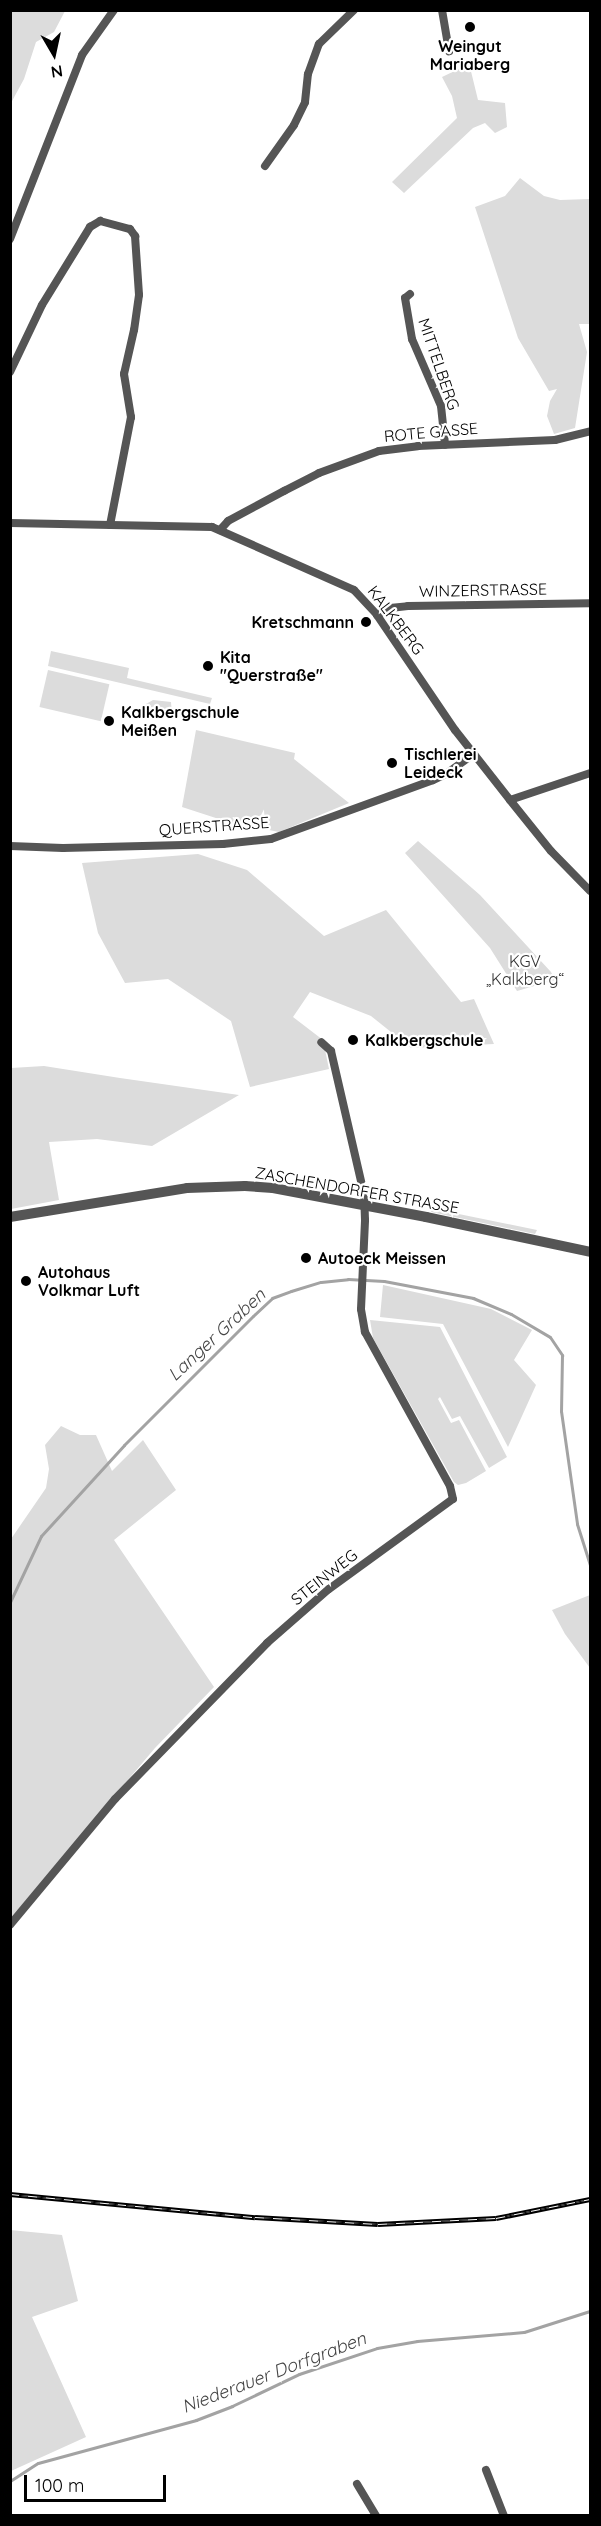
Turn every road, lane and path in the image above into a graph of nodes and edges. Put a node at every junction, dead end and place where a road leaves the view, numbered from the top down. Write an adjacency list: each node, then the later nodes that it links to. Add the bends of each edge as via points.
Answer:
1 (114, 10): 6 (street, via 82,55)
2 (354, 10): 5 (street, via 319,44 308,74 305,102)
3 (442, 10): 4 (street)
4 (449, 51)
5 (265, 166)
6 (10, 239)
7 (410, 294): 10 (street, MITTELBERG, via 405,298 412,339 441,406)
8 (10, 372): 12 (street, via 42,305 90,227 100,221 127,227 135,236 139,295 124,374 131,417)
9 (591, 431): 10 (street, ROTE GASSE, via 555,440)
10 (445, 445): 13 (street, ROTE GASSE, via 399,448 362,456 284,491 228,521)
11 (10, 523): 12 (street, KALKBERG)
12 (110, 525): 13 (street, KALKBERG, via 202,526)
13 (220, 530): 15 (street, KALKBERG, via 343,583 363,597)
14 (591, 603): 15 (street, WINZERSTRASSE, via 408,606 390,608)
15 (377, 615): 16 (street, KALKBERG)
16 (474, 754): 18 (street, KALKBERG); 19 (street, QUERSTRASSE, via 433,780 271,840 63,848)
17 (591, 773): 18 (street)
18 (510, 800): 20 (street, KALKBERG, via 551,851)
19 (10, 846)
20 (591, 891)
21 (321, 1042): 22 (street, STEINWEG, via 331,1051)
22 (365, 1205): 23 (street, ZASCHENDORFER STRASSE, via 273,1188 218,1185); 24 (street, ZASCHENDORFER STRASSE); 25 (street, STEINWEG, via 362,1322 369,1342 450,1486 453,1499 329,1589 267,1643 122,1792)
23 (10, 1217)
24 (591, 1252)
25 (10, 1925)
26 (486, 2470): 29 (street)
27 (357, 2484): 28 (street)
28 (376, 2516)
29 (504, 2516)

